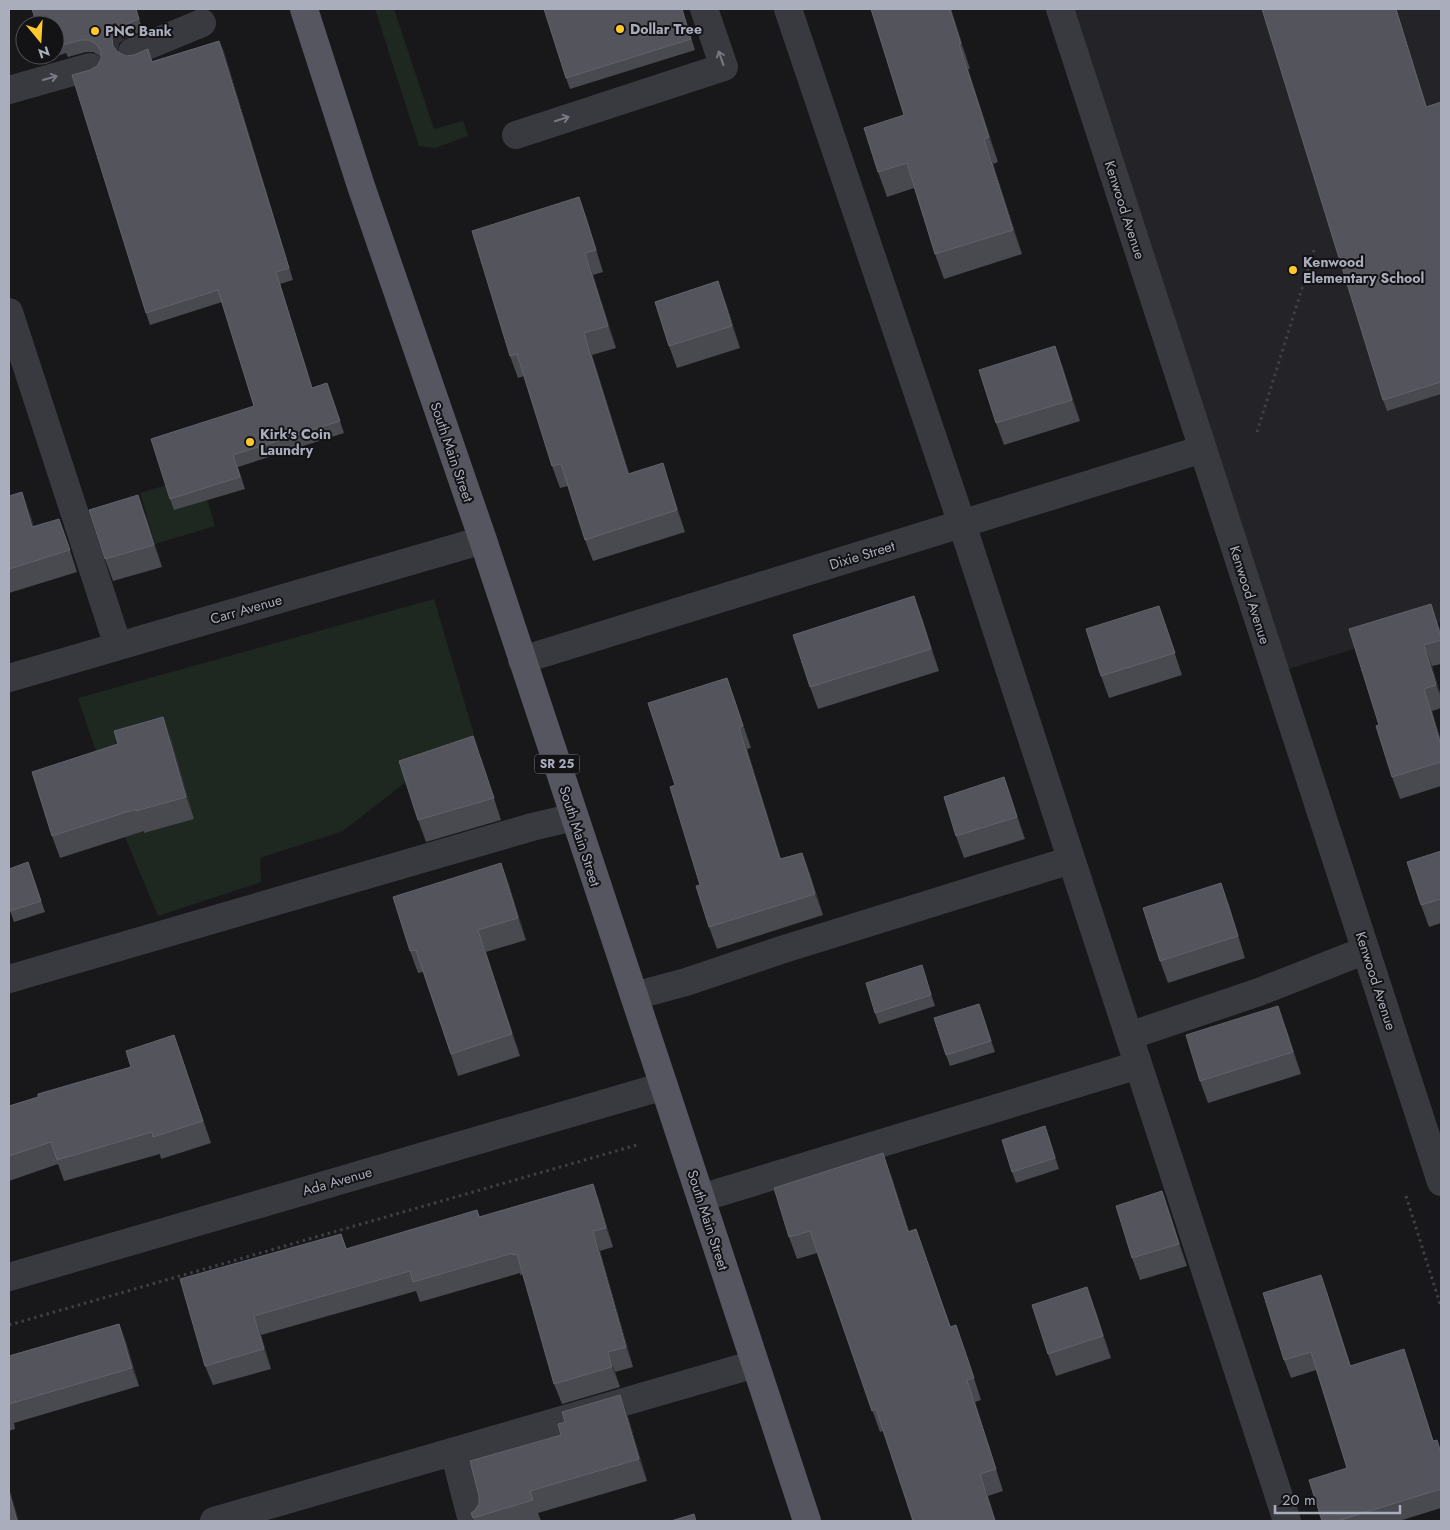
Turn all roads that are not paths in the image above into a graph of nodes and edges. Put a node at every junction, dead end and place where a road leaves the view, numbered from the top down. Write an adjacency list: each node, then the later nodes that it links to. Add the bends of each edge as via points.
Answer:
1 (304, 9): 13 (main road, South Main Street / SR 25, via 361,186)
2 (704, 9): 9 (street, one-way to 2, via 724,67)
3 (788, 9): 12 (street)
4 (1060, 9): 11 (street, Kenwood Avenue)
5 (202, 23): 6 (street)
6 (132, 52)
7 (90, 66): 8 (street, one-way to 7)
8 (9, 90)
9 (516, 134)
10 (9, 312): 14 (street)
11 (1203, 449): 12 (street, Dixie Street); 19 (street, Kenwood Avenue)
12 (962, 524): 15 (street, Dixie Street); 18 (street)
13 (483, 540): 14 (street, Carr Avenue); 15 (main road, South Main Street / SR 25)
14 (118, 646): 16 (street, Carr Avenue)
15 (522, 660): 17 (main road, South Main Street / SR 25)
16 (9, 678)
17 (574, 818): 20 (street, via 532,827); 21 (main road, South Main Street / SR 25)
18 (1071, 860): 21 (street); 22 (street)
19 (1366, 950): 22 (street, via 1259,992); 25 (street, Kenwood Avenue)
20 (9, 979)
21 (634, 996): 24 (main road, South Main Street / SR 25)
22 (1129, 1036): 23 (street)
23 (1138, 1065): 26 (street); 33 (street)
24 (664, 1086): 26 (main road, South Main Street / SR 25); 27 (street, Ada Avenue)
25 (1441, 1182)
26 (701, 1198): 28 (main road, South Main Street / SR 25)
27 (9, 1277)
28 (755, 1364): 29 (street); 32 (main road, South Main Street / SR 25)
29 (454, 1452): 30 (street); 31 (street)
30 (214, 1521)
31 (472, 1521)
32 (807, 1521)
33 (1287, 1521)

